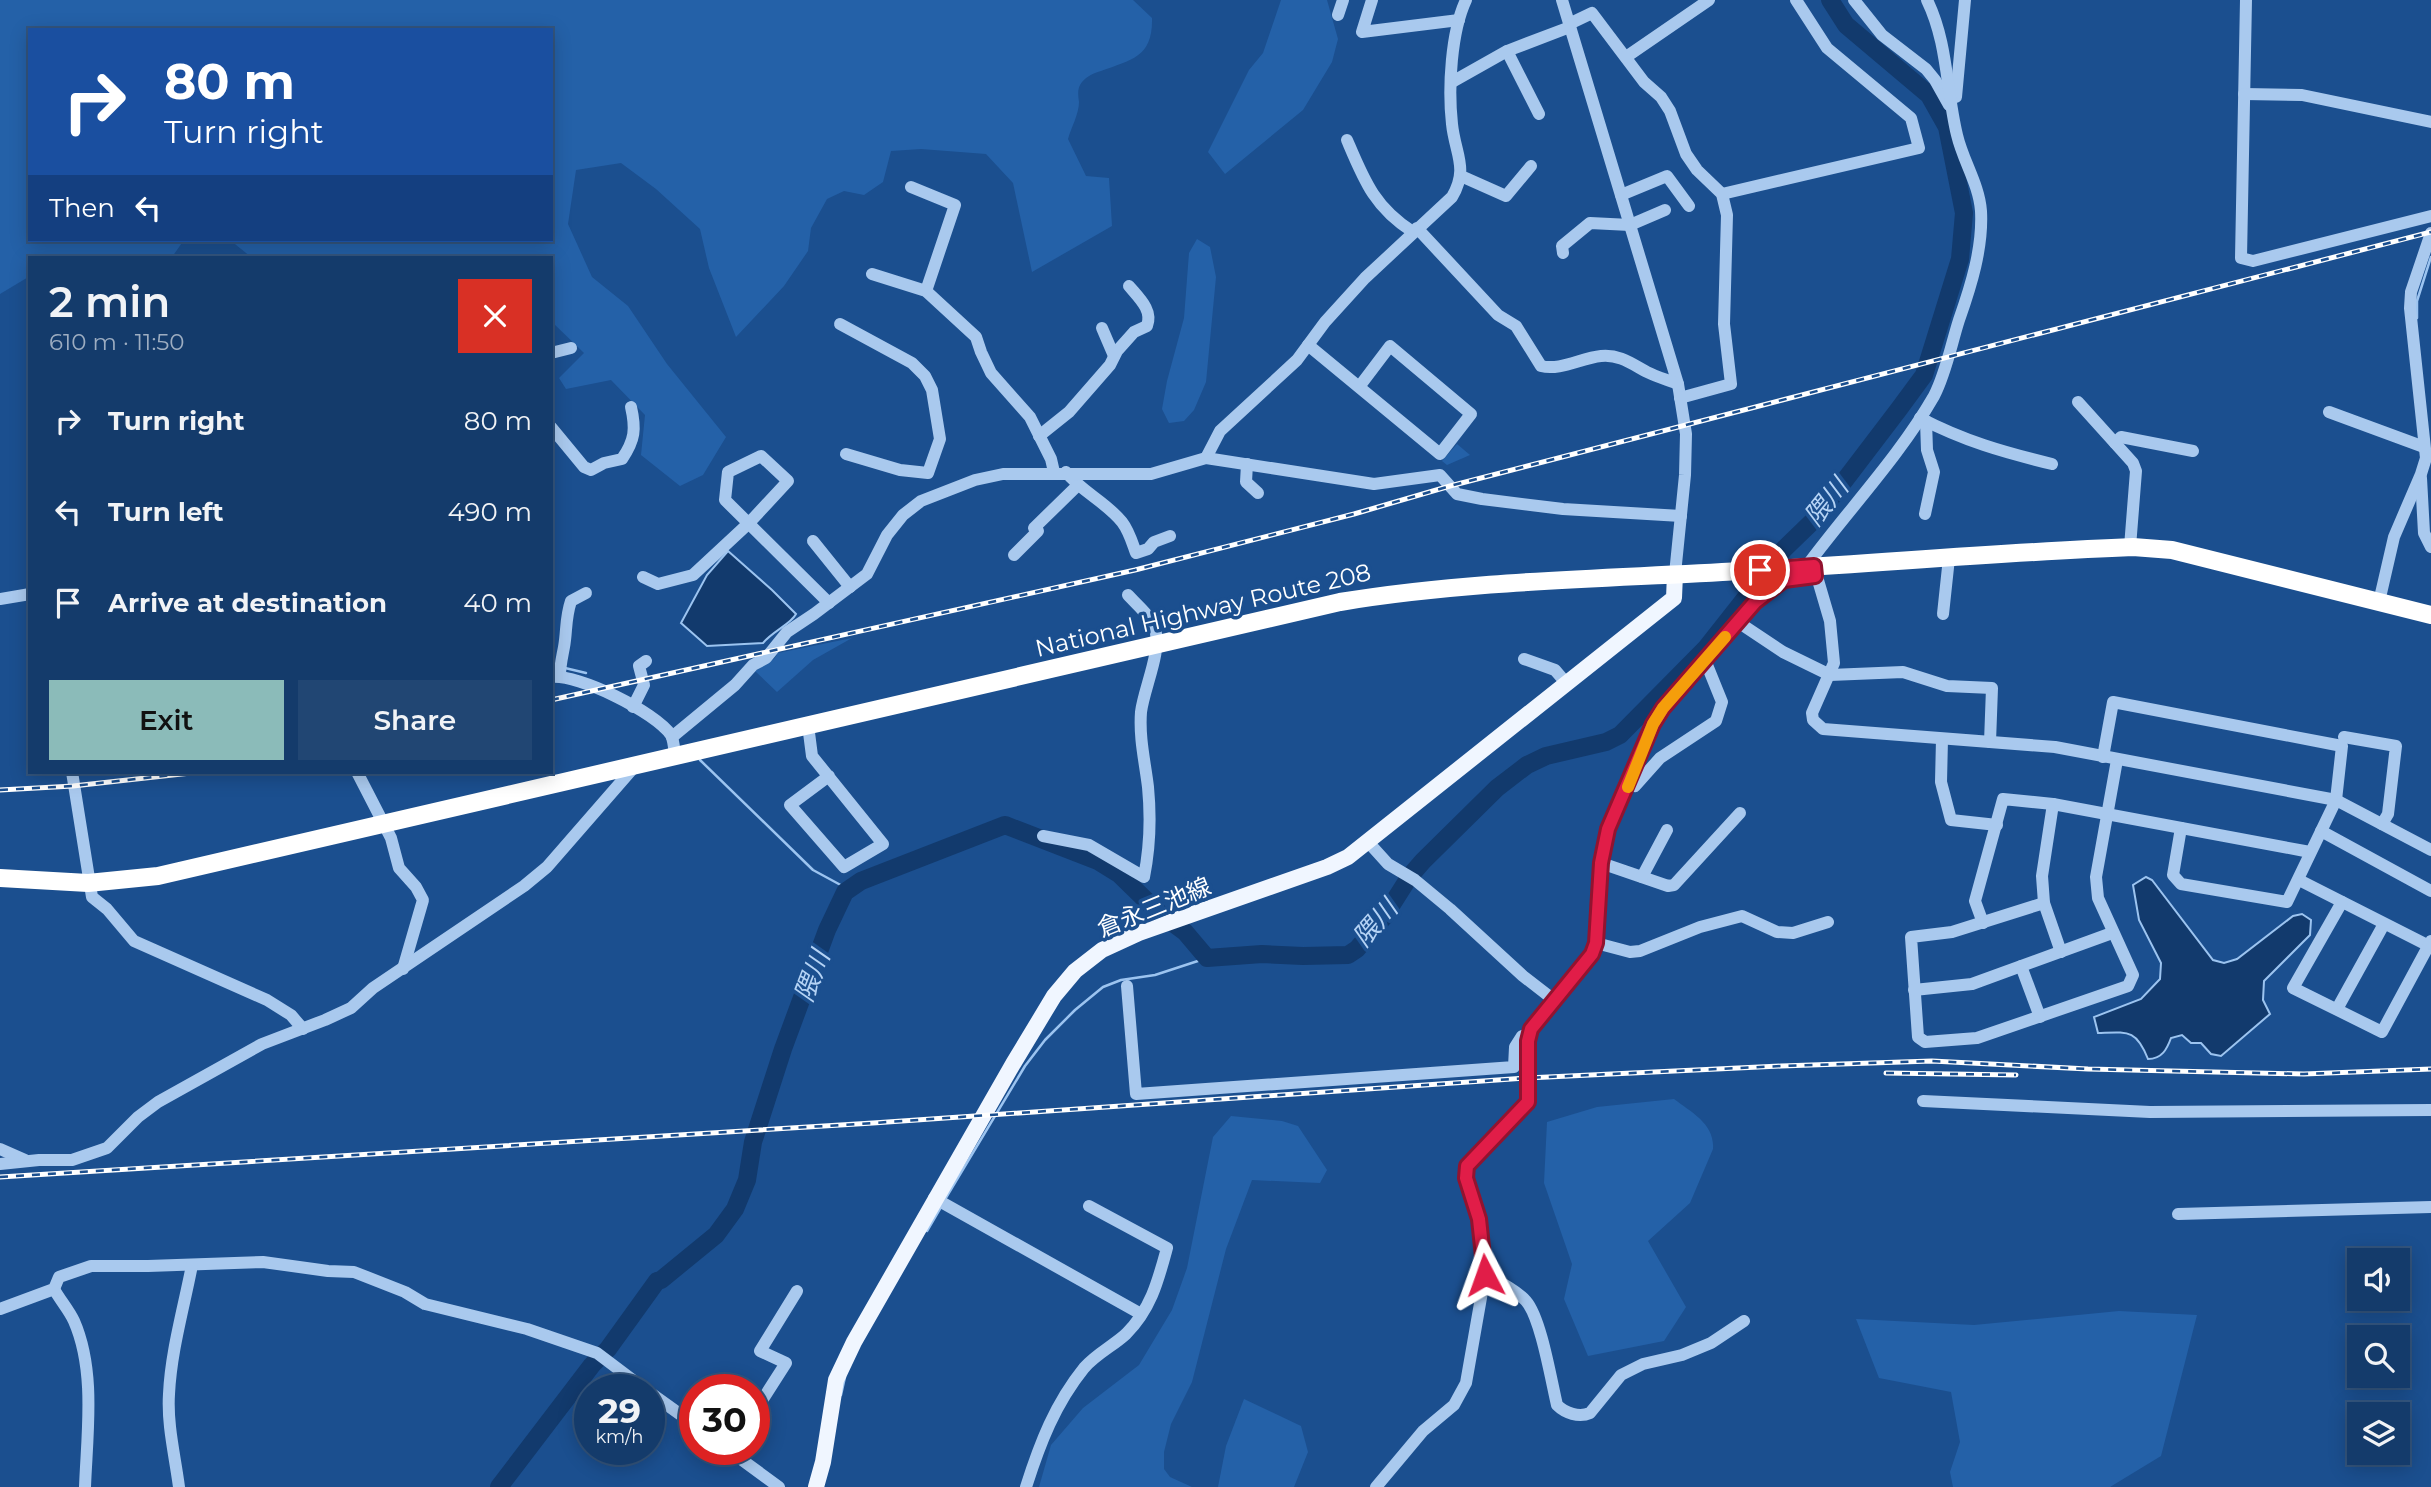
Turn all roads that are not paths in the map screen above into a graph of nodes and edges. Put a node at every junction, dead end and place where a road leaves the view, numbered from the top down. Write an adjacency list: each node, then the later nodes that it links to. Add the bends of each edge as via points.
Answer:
1 (1343, 0): 11 (street)
2 (1372, 0): 12 (street, via 1362,32)
3 (1466, 0): 12 (street)
4 (1562, 0): 13 (street)
5 (1709, 0): 15 (street)
6 (1796, 0): 25 (street, via 1827,48 1911,118 1919,148)
7 (1854, 0): 19 (street, via 1882,35 1935,79)
8 (1927, 0): 19 (street, via 1946,58)
9 (1965, 0): 19 (street)
10 (2246, 0): 17 (street)
11 (1338, 15)
12 (1459, 20): 16 (street)
13 (1570, 26): 14 (street); 15 (street, via 1592,13); 26 (street)
14 (1507, 51): 16 (street); 18 (street)
15 (1626, 57): 25 (street, via 1670,111 1697,170)
16 (1452, 82): 23 (street, via 1452,126)
17 (2244, 94): 20 (street, via 2302,95); 29 (street, via 2241,258 2253,261)
18 (1539, 114)
19 (1954, 115): 49 (street, via 1977,190 1981,230 1972,285)
20 (2431, 122)
21 (1347, 140): 31 (street, via 1367,188 1398,223)
22 (1531, 166): 23 (street, via 1506,195)
23 (1461, 176): 31 (street, via 1452,197)
24 (911, 187): 36 (street, via 955,205)
25 (1722, 194): 44 (street, via 1727,215 1724,312 1731,384)
26 (1621, 195): 27 (street, via 1667,176); 30 (street)
27 (1689, 206)
28 (1665, 210): 30 (street)
29 (2431, 216)
30 (1630, 225): 33 (street, via 1590,223 1562,246); 44 (street)
31 (1415, 230): 39 (street, via 1365,278); 44 (street, via 1498,315 1516,326 1541,366 1611,356 1628,360)
32 (2430, 240): 45 (street, via 2410,307)
33 (1563, 253)
34 (872, 274): 36 (street)
35 (1129, 286): 42 (street, via 1150,318)
36 (926, 291): 51 (street, via 976,337 991,373 1030,417)
37 (841, 324): 61 (street, via 912,363 925,376 932,390 940,439)
38 (1102, 328): 42 (street)
39 (1308, 345): 43 (street); 56 (street, via 1220,431)
40 (571, 348): 41 (street)
41 (553, 352)
42 (1114, 356): 51 (street, via 1069,412)
43 (1359, 387): 43 (street, via 1440,453 1471,414 1390,346)
44 (1679, 391): 66 (street, via 1686,434)
45 (2425, 401): 53 (street)
46 (2078, 402): 52 (street)
47 (631, 407): 50 (street, via 632,444 622,459 591,470)
48 (2329, 412): 53 (street)
49 (1923, 420): 58 (street, via 1992,449); 65 (street, via 1934,472); 74 (street)
50 (553, 430)
51 (1039, 436): 60 (street)
52 (2115, 443): 54 (street, via 2121,437); 70 (street, via 2136,471)
53 (2424, 447): 59 (street)
54 (2193, 451)
55 (846, 454): 61 (street)
56 (1206, 458): 57 (street); 60 (street, via 1151,474)
57 (1247, 464): 64 (street, via 1246,482); 66 (street, via 1374,484 1440,475 1457,495 1563,509)
58 (2052, 464)
59 (2425, 470): 71 (street, via 2424,533); 82 (street, via 2394,537)
60 (1060, 472): 62 (street); 63 (street, via 1003,474)
61 (928, 473): 63 (street)
62 (1077, 486): 68 (street, via 1122,523 1136,553); 72 (street)
63 (945, 491): 77 (street, via 904,515 867,574)
64 (1258, 493)
65 (1925, 514)
66 (1681, 516): 75 (street)
67 (749, 523): 67 (street, via 725,500 728,472 761,456 788,481); 76 (street, via 693,575 658,584); 83 (street)
68 (1170, 536)
69 (813, 541): 77 (street)
70 (2130, 547): 73 (highway, National Highway Route 208); 82 (highway, National Highway Route 208, via 2172,550)
71 (2431, 548)
72 (1014, 555)
73 (1949, 558): 74 (highway, National Highway Route 208); 84 (street)
74 (1810, 569): 75 (highway, National Highway Route 208); 86 (street, via 1784,580); 91 (street, via 1830,621 1834,663)
75 (1675, 574): 87 (highway, National Highway Route 208, via 1399,593 1340,602); 93 (main road, 倉永三池線, via 1674,598)
76 (643, 577)
77 (850, 587): 83 (street)
78 (586, 593): 92 (street, via 571,601)
79 (28, 594): 81 (street)
80 (1128, 596): 87 (street, via 1156,630)
81 (0, 599)
82 (2379, 602): 85 (highway, National Highway Route 208)
83 (829, 603): 96 (street, via 786,632 766,658)
84 (1943, 614)
85 (2431, 615)
86 (1738, 622): 89 (street); 91 (street, via 1783,652)
87 (1156, 645): 95 (highway, National Highway Route 208); 118 (street, via 1141,716 1151,842 1144,877 1089,845)
88 (1524, 659): 93 (street, via 1555,670)
89 (1705, 660): 107 (street, via 1653,724); 107 (street, via 1722,702 1716,721 1660,758 1635,786)
90 (646, 661): 94 (street, via 639,666 644,685)
91 (1830, 675): 98 (street, via 1812,713 1823,729); 99 (street, via 1903,672 1947,686 1992,688)
92 (556, 676): 94 (street, via 591,684)
93 (1567, 684): 119 (main road, 倉永三池線)
94 (633, 707): 96 (street, via 656,718)
95 (808, 725): 100 (highway, National Highway Route 208); 106 (street, via 813,755)
96 (672, 737): 100 (street)
97 (2344, 737): 113 (street, via 2396,746 2388,814)
98 (1942, 739): 99 (street); 114 (street, via 1941,782 1951,820)
99 (1990, 742): 101 (street, via 2055,747)
100 (689, 753): 103 (highway, National Highway Route 208)
101 (2103, 757): 102 (street); 108 (street, via 2113,702 2342,746)
102 (2117, 760): 108 (street); 111 (street)
103 (635, 766): 112 (highway, National Highway Route 208); 138 (street, via 547,867)
104 (72, 774): 126 (street)
105 (358, 774): 112 (street)
106 (829, 776): 106 (street, via 883,844 844,867 790,805)
107 (1629, 783): 122 (street, via 1608,829)
108 (2336, 800): 113 (street); 117 (street)
109 (2053, 804): 111 (street); 114 (street, via 2003,799); 129 (street, via 2042,876)
110 (1740, 813): 123 (street, via 1674,885)
111 (2107, 813): 115 (street); 133 (street, via 2096,877 2098,898)
112 (383, 824): 126 (highway, National Highway Route 208, via 158,876); 138 (street, via 399,868 423,900)
113 (2382, 824): 120 (street)
114 (1997, 825): 131 (street, via 1975,901)
115 (2181, 828): 121 (street); 125 (street, via 2173,875 2181,884 2287,902)
116 (1667, 830): 123 (street)
117 (2321, 831): 121 (street); 127 (street)
118 (1043, 836)
119 (1369, 843): 141 (street, via 1388,864 1415,880); 151 (main road, 倉永三池線, via 1327,867 1139,933 1102,950 1075,971 1055,996)
120 (2431, 850)
121 (2310, 852): 125 (street)
122 (1601, 863): 123 (street); 134 (street)
123 (1642, 877)
124 (0, 878): 126 (highway, National Highway Route 208)
125 (2299, 880): 128 (street)
126 (88, 883): 144 (street, via 92,897 134,941 267,1000)
127 (2431, 891)
128 (2342, 902): 132 (street); 142 (street, via 2293,988)
129 (2044, 903): 131 (street); 136 (street)
130 (1828, 922): 134 (street, via 1793,933 1777,932 1742,916 1699,927 1640,951)
131 (1983, 923): 140 (street, via 1911,937)
132 (2385, 924): 135 (street); 142 (street)
133 (2112, 933): 136 (street); 143 (street, via 2133,975 2128,986)
134 (1596, 943): 141 (street)
135 (2430, 944): 142 (street, via 2382,1032)
136 (2061, 952): 137 (street)
137 (2021, 966): 140 (street, via 1972,984); 143 (street)
138 (403, 969): 144 (street, via 351,1008)
139 (1127, 986): 145 (street, via 1136,1094 1514,1066 1515,1047 1522,1036)
140 (1914, 990): 143 (street, via 1918,1037 1925,1042 1977,1038)
141 (1554, 1000): 145 (street)
142 (2337, 1009)
143 (2040, 1017)
144 (303, 1029): 149 (street, via 262,1044 158,1102 107,1148 72,1160)
145 (1530, 1034): 156 (street, via 1528,1102 1467,1166)
146 (1923, 1101): 147 (street, via 2150,1112)
147 (2431, 1110)
148 (0, 1149): 149 (street)
149 (25, 1160): 150 (street)
150 (0, 1164)
151 (934, 1198): 160 (street); 168 (main road, 倉永三池線, via 836,1380)
152 (1089, 1206): 160 (street, via 1167,1248 1155,1292)
153 (2431, 1207): 154 (street)
154 (2178, 1214)
155 (192, 1265): 157 (street, via 91,1265 59,1277); 162 (street, via 262,1262 354,1272 425,1304 527,1329 597,1353); 166 (street, via 169,1395)
156 (1485, 1275): 161 (street, via 1527,1302 1558,1405 1583,1416 1620,1376 1711,1343); 170 (street, via 1461,1396)
157 (54, 1289): 159 (street); 165 (street, via 81,1339 87,1382)
158 (797, 1291): 163 (street, via 760,1351 786,1363)
159 (1, 1306)
160 (1141, 1314): 169 (street, via 1069,1387 1048,1424)
161 (1744, 1321)
162 (625, 1374)
163 (770, 1388)
164 (749, 1465): 167 (street)
165 (85, 1487)
166 (179, 1487)
167 (779, 1487)
168 (816, 1487)
169 (1026, 1487)
170 (1376, 1487)

